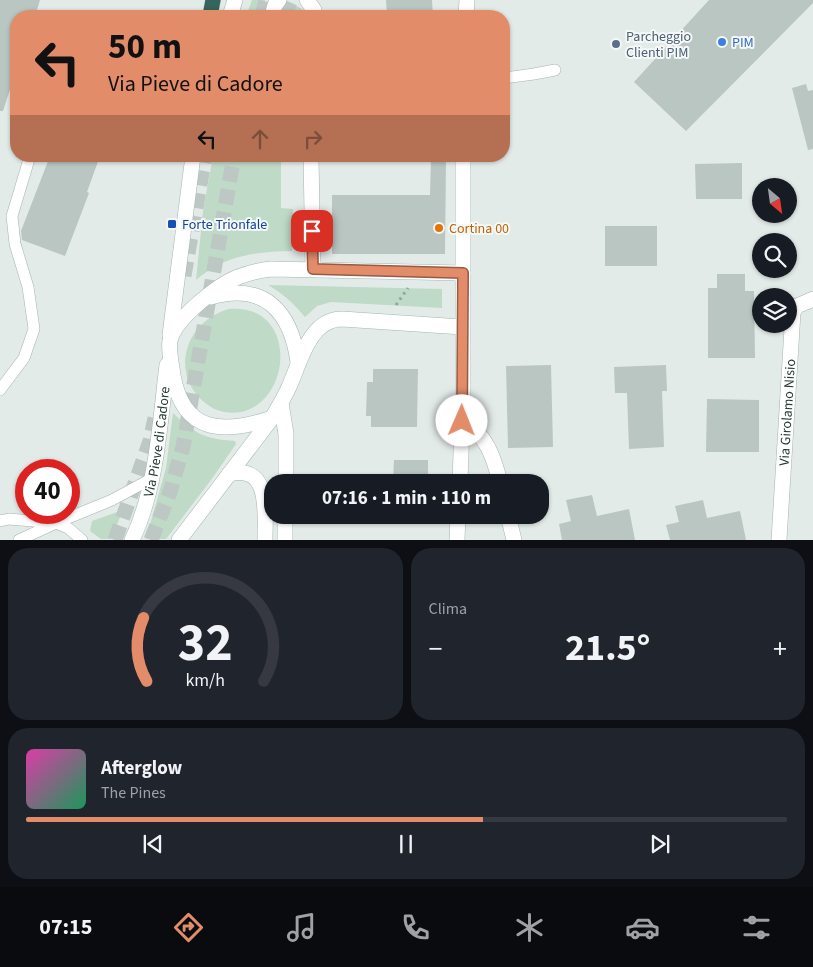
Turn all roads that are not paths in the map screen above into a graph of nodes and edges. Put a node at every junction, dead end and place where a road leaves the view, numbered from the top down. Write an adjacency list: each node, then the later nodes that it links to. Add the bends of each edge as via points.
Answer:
1 (555, 70): 2 (lane)
2 (510, 77)
3 (28, 162): 14 (lane, via 12,216 34,329 24,358)
4 (192, 162): 12 (street)
5 (311, 162): 7 (street)
6 (463, 162): 8 (street)
7 (313, 269): 8 (street, Via Pieve di Cadore); 9 (street, Via Pieve di Cadore, via 259,270 236,278)
8 (463, 273): 11 (street)
9 (207, 298): 12 (street, Via Pieve di Cadore, via 188,312); 13 (street, Via Pieve di Cadore, via 227,293 264,299 290,326)
10 (813, 299): 39 (street, Via Girolamo Nisio, via 797,306 793,312)
11 (462, 327): 13 (street, via 342,319 329,321 315,334); 17 (street)
12 (170, 341): 16 (street, Via Pieve di Cadore, via 176,392 183,405 196,417 210,425 227,428); 22 (street, Via Pieve di Cadore)
13 (298, 362): 15 (street)
14 (0, 390)
15 (281, 403): 16 (street); 19 (street, via 286,434)
16 (272, 418): 18 (street)
17 (462, 421): 20 (street); 21 (street, via 485,442)
18 (229, 474): 34 (street); 35 (street, via 246,473 262,487)
19 (286, 474)
20 (460, 474)
21 (498, 474)
22 (151, 479): 23 (lane); 33 (street, Via Pieve di Cadore)
23 (80, 513)
24 (15, 520): 25 (lane)
25 (0, 521)
26 (54, 524): 31 (lane)
27 (58, 524): 32 (lane)
28 (285, 524): 36 (street)
29 (458, 524): 37 (street)
30 (510, 524): 38 (street)
31 (19, 540)
32 (82, 540)
33 (132, 540)
34 (180, 540)
35 (265, 540)
36 (285, 540)
37 (457, 540)
38 (514, 540)
39 (780, 540)

